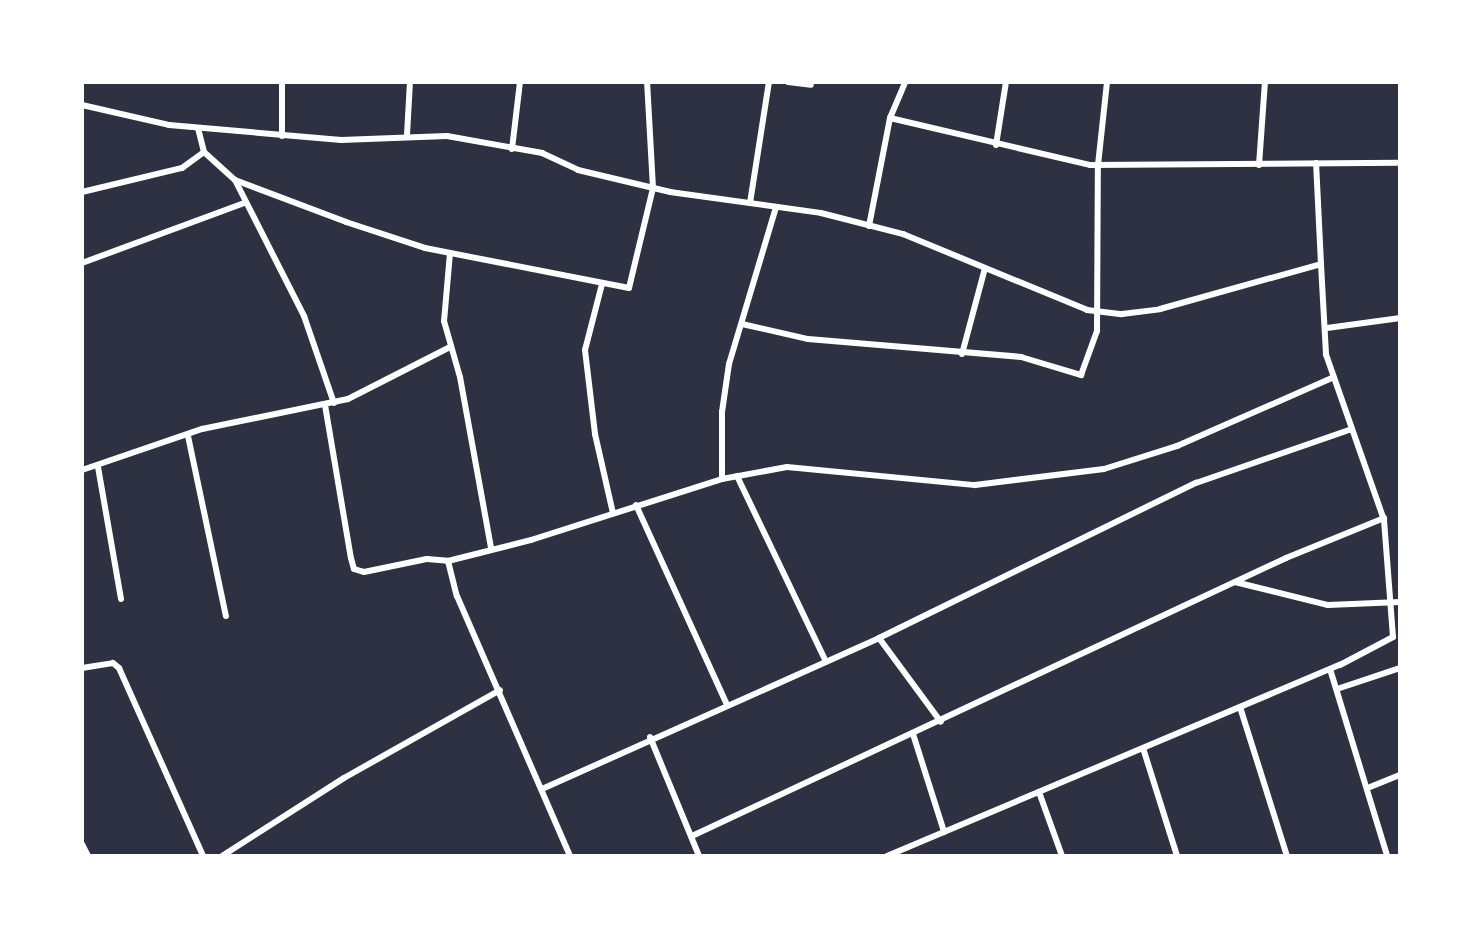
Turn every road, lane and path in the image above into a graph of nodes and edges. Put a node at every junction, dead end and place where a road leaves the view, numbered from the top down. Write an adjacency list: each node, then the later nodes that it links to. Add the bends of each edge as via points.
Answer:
1 (282, 82): 16 (street)
2 (410, 82): 15 (street)
3 (520, 82): 18 (street)
4 (647, 82): 25 (street)
5 (769, 82): 28 (street)
6 (788, 82): 11 (street)
7 (905, 82): 13 (street)
8 (1006, 82): 17 (street)
9 (1107, 82): 22 (street)
10 (1265, 82): 23 (street)
11 (811, 85)
12 (82, 105): 14 (street)
13 (890, 118): 17 (street); 30 (street)
14 (198, 128): 16 (street); 19 (street)
15 (407, 135): 16 (street, via 341,140); 18 (street)
16 (282, 136)
17 (996, 145): 22 (street)
18 (512, 149): 25 (street, via 542,153 578,170)
19 (204, 152): 24 (street); 26 (street, via 182,168)
20 (1316, 163): 21 (street); 23 (street); 33 (street)
21 (1400, 163)
22 (1098, 165): 23 (street); 36 (street)
23 (1259, 165)
24 (235, 180): 27 (street); 31 (street, via 346,222)
25 (653, 188): 28 (street); 35 (street, via 629,288)
26 (82, 192)
27 (244, 203): 32 (street); 43 (street, via 304,316)
28 (750, 203): 29 (street)
29 (776, 207): 30 (street); 38 (street)
30 (869, 226): 34 (street)
31 (450, 253): 35 (street); 40 (street, via 444,321)
32 (82, 263)
33 (1321, 264): 36 (street, via 1160,309); 39 (street)
34 (985, 268): 36 (street); 41 (street)
35 (602, 284): 52 (street, via 585,350 595,434)
36 (1098, 312): 41 (street, via 1081,375 1021,357)
37 (1400, 318): 39 (street)
38 (742, 324): 41 (street, via 808,339); 50 (street, via 722,412)
39 (1327, 328): 42 (street, via 1326,354)
40 (450, 347): 43 (street); 54 (street)
41 (962, 354)
42 (1334, 377): 45 (street); 49 (street, via 1177,446 1104,469 975,485 787,467)
43 (334, 403): 44 (street)
44 (325, 405): 46 (street); 55 (street, via 354,569)
45 (1352, 429): 53 (street); 61 (street, via 1196,483)
46 (188, 436): 47 (street); 60 (street)
47 (98, 467): 48 (street); 57 (street)
48 (82, 470)
49 (737, 476): 50 (street); 62 (street)
50 (722, 479): 51 (street)
51 (636, 505): 52 (street); 68 (street)
52 (613, 513): 54 (street)
53 (1384, 518): 56 (street); 59 (street)
54 (491, 548): 55 (street)
55 (448, 561): 67 (street, via 457,596)
56 (1235, 582): 59 (street, via 1328,605); 70 (street)
57 (121, 599)
58 (1400, 602): 59 (street)
59 (1391, 604): 65 (street, via 1393,637)
60 (226, 616)
61 (879, 638): 62 (street); 70 (street)
62 (826, 662): 68 (street)
63 (82, 668): 82 (street, via 113,663 119,668)
64 (1400, 668): 66 (street)
65 (1330, 669): 66 (street); 69 (street)
66 (1337, 689): 75 (street, via 1355,756)
67 (500, 690): 76 (street); 83 (street, via 344,778)
68 (727, 705): 72 (street)
69 (1240, 707): 73 (street); 89 (street)
70 (941, 722): 71 (street)
71 (913, 734): 78 (street); 79 (street)
72 (650, 737): 76 (street); 79 (street)
73 (1143, 748): 77 (street); 88 (street)
74 (1400, 775): 75 (street)
75 (1370, 787): 90 (street)
76 (542, 789): 84 (street)
77 (1039, 792): 78 (street); 87 (street)
78 (944, 832): 86 (street)
79 (692, 836): 85 (street)
80 (82, 844): 81 (street)
81 (88, 856)
82 (203, 856)
83 (222, 856)
84 (570, 856)
85 (699, 856)
86 (887, 856)
87 (1062, 856)
88 (1177, 856)
89 (1287, 856)
90 (1387, 856)

